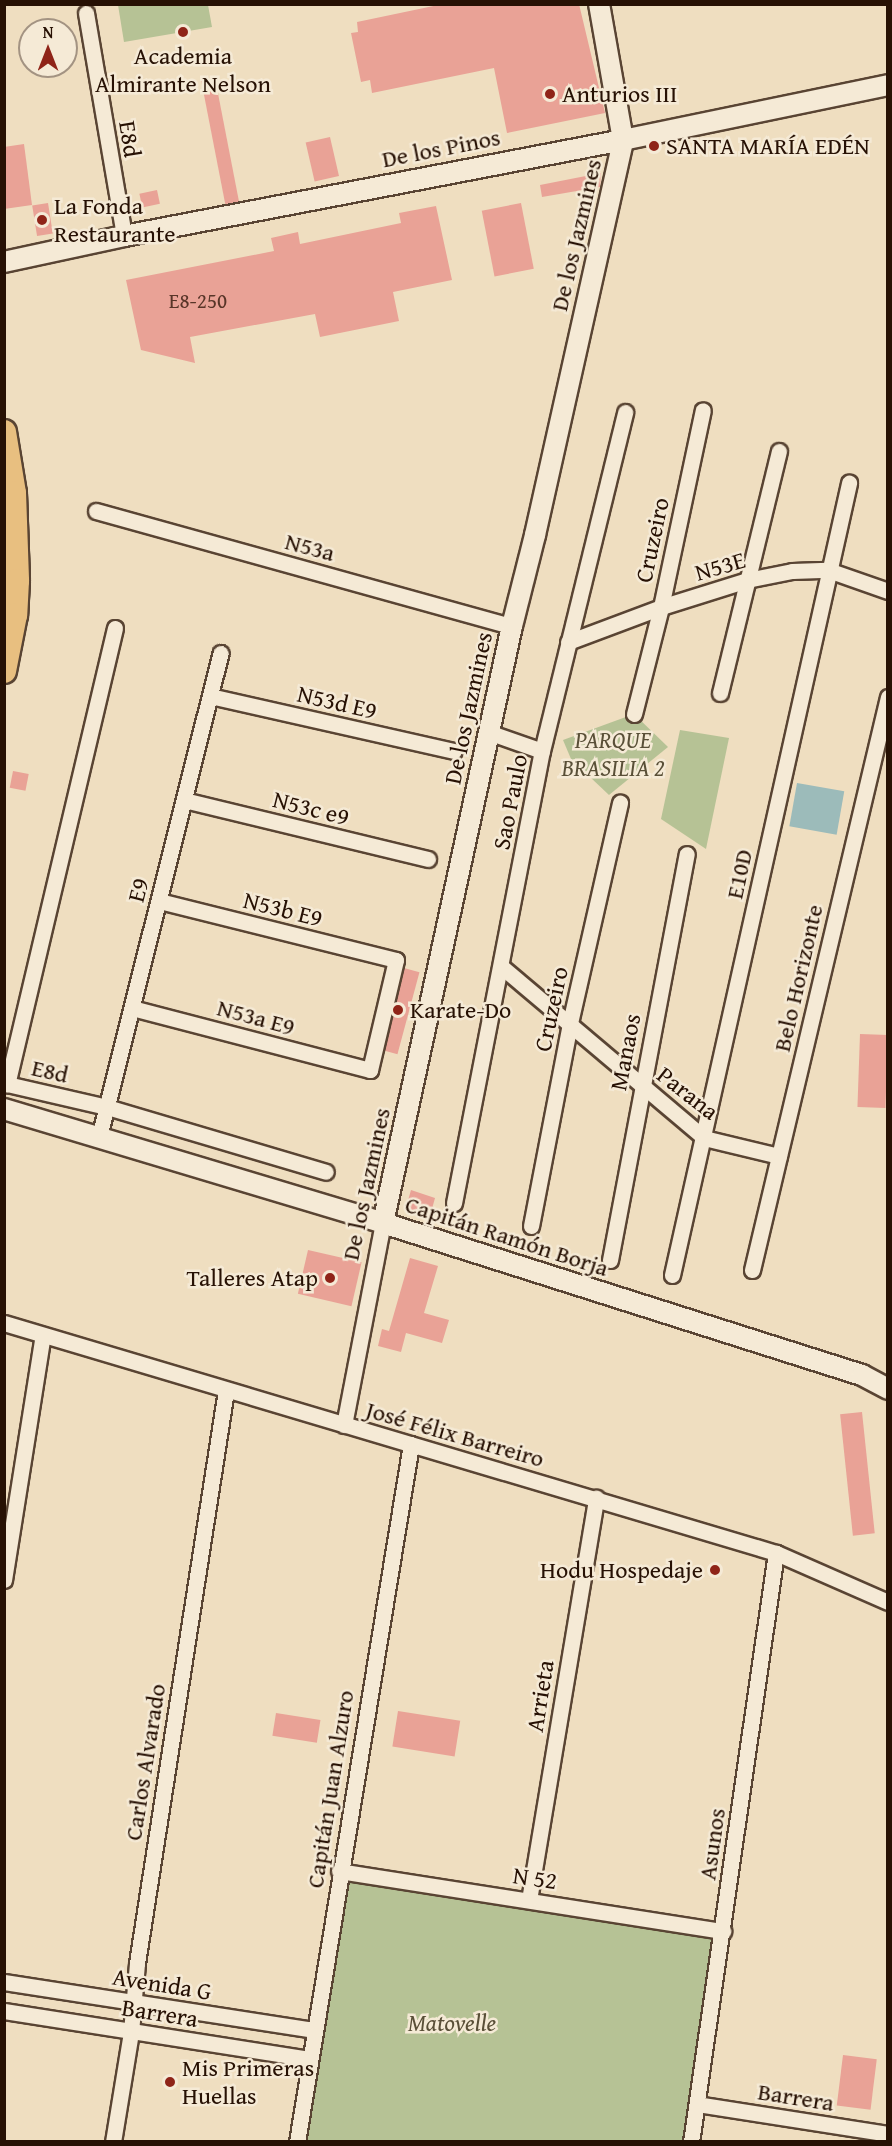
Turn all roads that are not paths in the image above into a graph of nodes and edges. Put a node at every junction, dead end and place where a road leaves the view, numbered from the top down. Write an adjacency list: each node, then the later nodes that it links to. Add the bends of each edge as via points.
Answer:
1 (598, 4): 4 (street, De los Jazmines)
2 (86, 13): 5 (street, E8d)
3 (888, 85): 4 (street, De los Pinos)
4 (623, 140): 5 (street, De los Pinos); 17 (street, De los Jazmines)
5 (124, 236): 6 (street, De los Pinos)
6 (4, 262)
7 (703, 410): 16 (street, Cruzeiro)
8 (625, 412): 19 (street, Sao Paulo)
9 (4, 432): 21 (main road, via 14,494 17,581)
10 (779, 451): 14 (street)
11 (849, 483): 13 (street, E10D)
12 (96, 512): 17 (street, N53a)
13 (828, 570): 14 (street, N53E, via 792,571); 15 (street, N53E); 42 (street, E10D)
14 (747, 580): 16 (street, N53E); 22 (street)
15 (888, 591)
16 (661, 607): 19 (street, N53E); 25 (street, Cruzeiro)
17 (512, 626): 26 (street, De los Jazmines)
18 (115, 628): 39 (street, E8d, via 7,1084)
19 (568, 642): 28 (street, Sao Paulo)
20 (221, 653): 23 (street, E9)
21 (4, 671)
22 (720, 693)
23 (210, 696): 27 (street, N53d E9); 29 (street, E9)
24 (888, 697): 43 (street, Belo Horizonte)
25 (634, 714)
26 (488, 732): 28 (street); 46 (street, De los Jazmines)
27 (454, 751)
28 (542, 751): 34 (street, Sao Paulo)
29 (184, 800): 32 (street, N53c e9); 33 (street, E9)
30 (620, 803): 36 (street, Cruzeiro)
31 (687, 854): 38 (street, Manaos)
32 (428, 859)
33 (159, 901): 35 (street, E9); 37 (street, N53b E9, via 396,960)
34 (502, 967): 36 (street, Parana); 45 (street, Sao Paulo)
35 (132, 1008): 37 (street, N53a E9); 39 (street, E9)
36 (570, 1023): 38 (street, Parana); 47 (street, Cruzeiro)
37 (370, 1070)
38 (642, 1086): 42 (street, Parana); 48 (street, Manaos)
39 (106, 1107): 41 (street, E9); 44 (street, E8d)
40 (4, 1109): 41 (street, Capitán Ramón Borja)
41 (99, 1137): 46 (street, Capitán Ramón Borja)
42 (704, 1138): 43 (street, Parana); 50 (street, E10D)
43 (779, 1156): 49 (street, Belo Horizonte)
44 (326, 1172)
45 (454, 1203)
46 (382, 1223): 53 (street, Capitán Ramón Borja, via 862,1375); 55 (street, De los Jazmines)
47 (531, 1226)
48 (610, 1260)
49 (752, 1270)
50 (672, 1275)
51 (4, 1323): 52 (street, José Félix Barreiro)
52 (43, 1335): 54 (street, José Félix Barreiro); 59 (street)
53 (888, 1389)
54 (226, 1390): 55 (street, José Félix Barreiro); 65 (street, Carlos Alvarado, via 136,1963)
55 (344, 1425): 56 (street, José Félix Barreiro)
56 (411, 1444): 57 (street, José Félix Barreiro); 61 (street, Capitán Juan Alzuro)
57 (596, 1498): 58 (street, José Félix Barreiro); 62 (street, Arrieta)
58 (776, 1553): 60 (street, José Félix Barreiro); 63 (street, Asunos)
59 (4, 1580)
60 (888, 1602)
61 (339, 1871): 62 (street, N 52); 67 (street, Capitán Juan Alzuro)
62 (529, 1900): 63 (street, N 52)
63 (723, 1931): 70 (street, Asunos)
64 (4, 1982): 65 (street, Avenida G)
65 (134, 2002): 67 (street, Avenida G); 68 (street, Carlos Alvarado)
66 (4, 2011): 68 (street, Barrera)
67 (313, 2030): 69 (street, Capitán Juan Alzuro)
68 (131, 2032): 69 (street, Barrera); 72 (street, Carlos Alvarado)
69 (309, 2059): 73 (street, Capitán Juan Alzuro)
70 (697, 2104): 71 (street, Barrera); 74 (street, Asunos)
71 (887, 2133): 75 (street)
72 (113, 2142)
73 (297, 2142)
74 (692, 2142)
75 (886, 2142)

